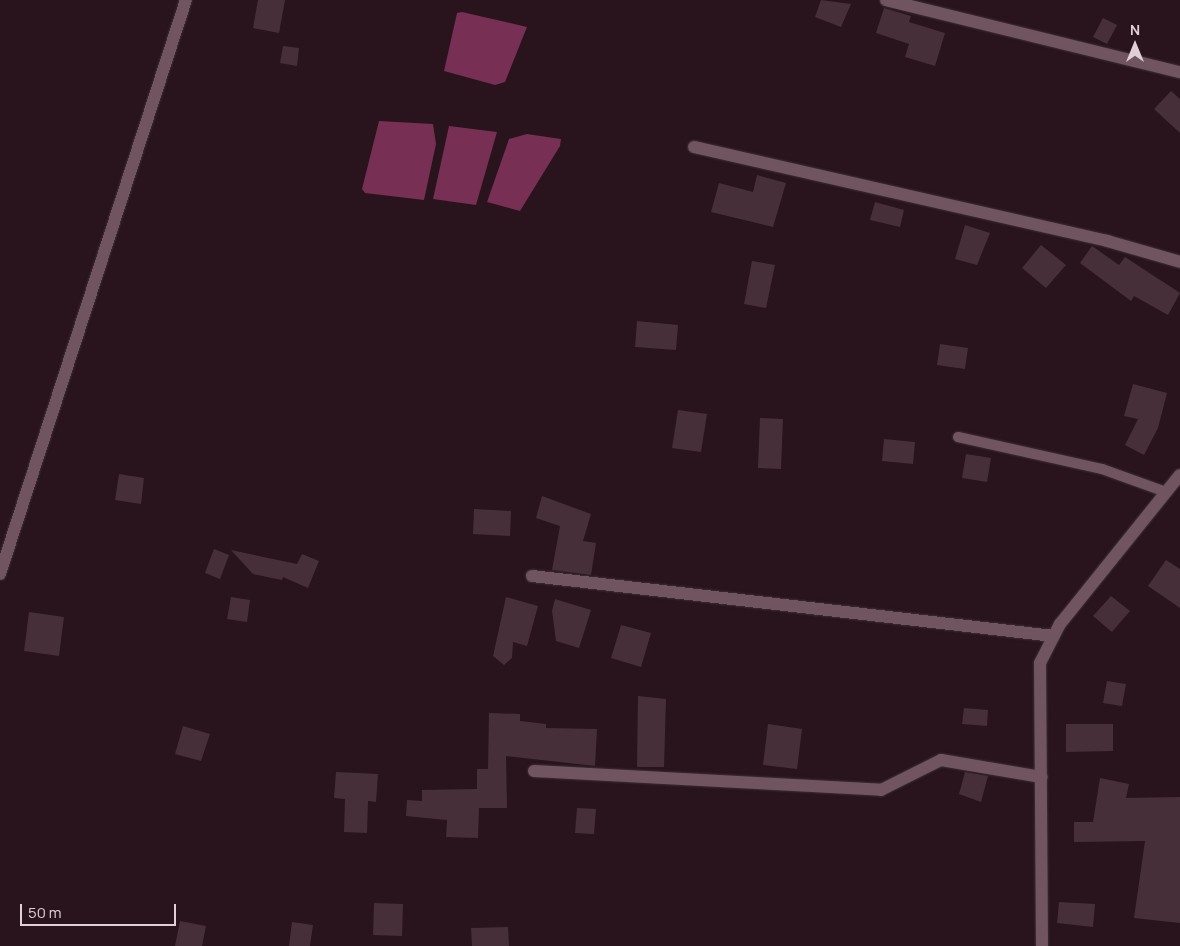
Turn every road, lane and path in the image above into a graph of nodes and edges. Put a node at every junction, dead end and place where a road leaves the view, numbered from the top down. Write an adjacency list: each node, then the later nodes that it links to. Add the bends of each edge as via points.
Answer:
1 (186, 0): 9 (street)
2 (886, 0): 3 (street)
3 (1180, 72)
4 (694, 147): 5 (street, via 1106,241)
5 (1180, 262)
6 (958, 437): 8 (lane, via 1102,469)
7 (1180, 475): 8 (street)
8 (1166, 492): 11 (street)
9 (0, 574)
10 (532, 576): 11 (street)
11 (1054, 636): 13 (street, via 1040,663)
12 (534, 771): 13 (street, via 881,790 941,760)
13 (1042, 777): 14 (street)
14 (1042, 946)

